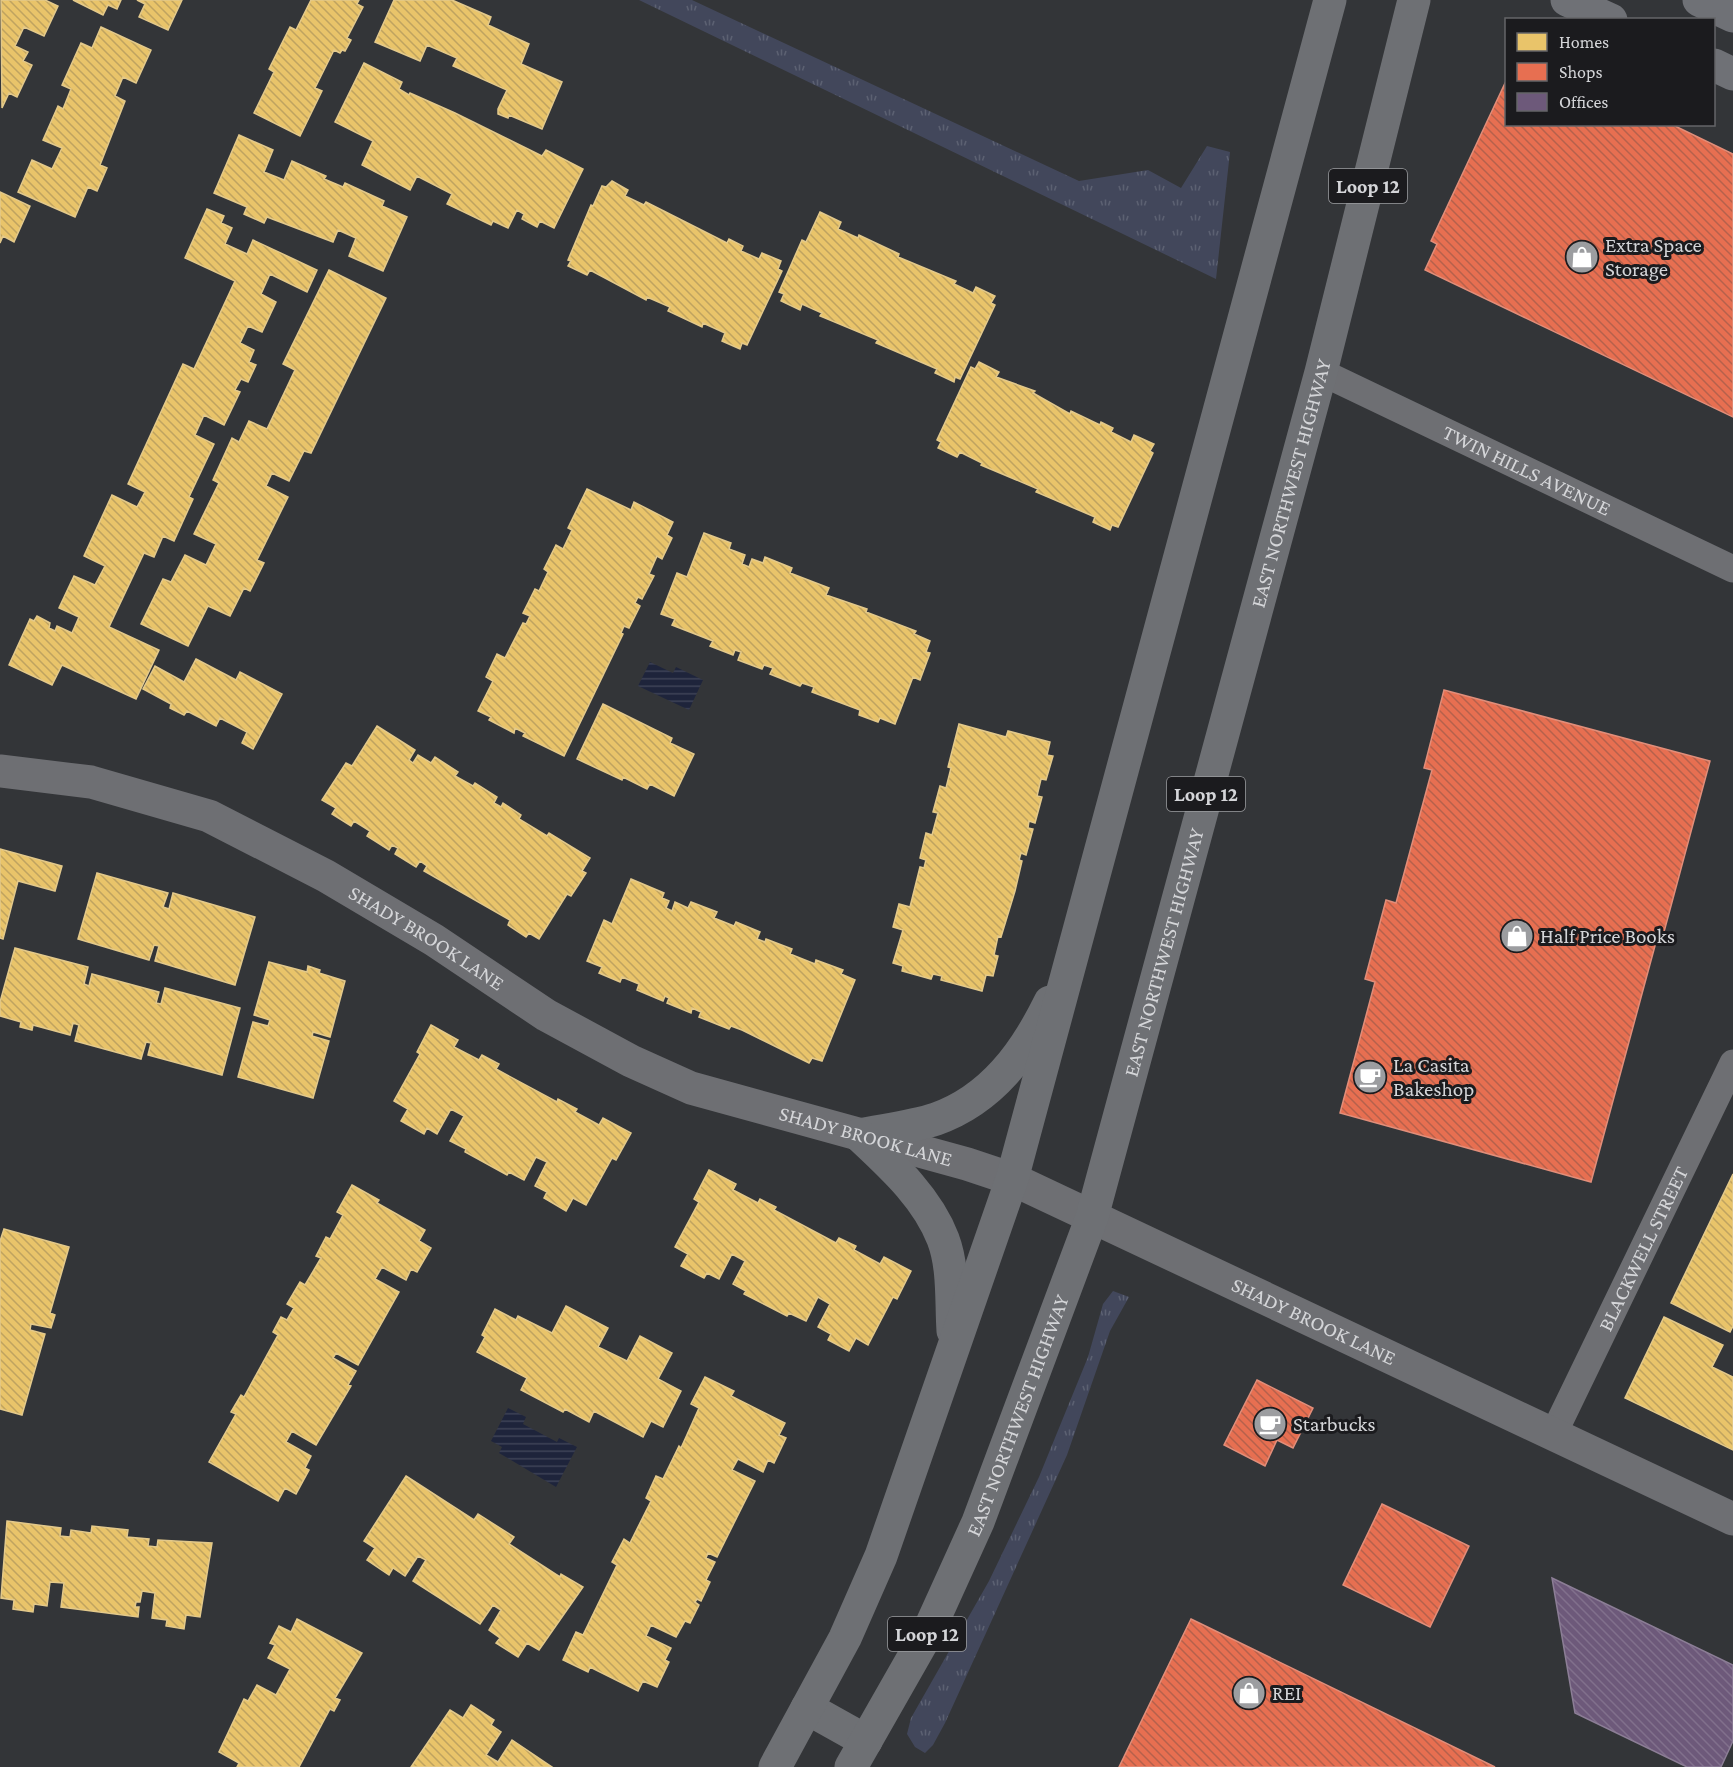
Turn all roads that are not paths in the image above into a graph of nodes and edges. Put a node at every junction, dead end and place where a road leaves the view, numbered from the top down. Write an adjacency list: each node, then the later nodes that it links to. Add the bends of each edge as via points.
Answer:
1 (1330, 0): 12 (main road, Loop 12)
2 (1414, 0): 9 (main road, EAST NORTHWEST HIGHWAY / Loop 12)
3 (1567, 0): 6 (main road)
4 (1699, 0): 5 (main road)
5 (1733, 16)
6 (1607, 18)
7 (1715, 66): 8 (main road)
8 (1733, 74)
9 (1321, 372): 10 (street, TWIN HILLS AVENUE); 16 (main road, EAST NORTHWEST HIGHWAY / Loop 12)
10 (1733, 569)
11 (0, 771): 14 (street, SHADY BROOK LANE, via 91,782 209,816 326,876 434,940 546,1015 631,1061 691,1089)
12 (1078, 943): 14 (main road, via 1049,1005 1008,1071 972,1102 936,1119); 15 (main road, Loop 12)
13 (1733, 1063): 18 (street, BLACKWELL STREET)
14 (859, 1136): 15 (street, SHADY BROOK LANE); 17 (main road, via 897,1171 927,1210 943,1240 951,1279)
15 (1012, 1179): 16 (street, SHADY BROOK LANE); 17 (main road, Loop 12)
16 (1092, 1217): 18 (street, SHADY BROOK LANE); 21 (main road, EAST NORTHWEST HIGHWAY / Loop 12, via 978,1522 929,1630)
17 (954, 1351): 20 (main road, Loop 12, via 881,1556 845,1638)
18 (1553, 1435): 19 (street, SHADY BROOK LANE)
19 (1733, 1519)
20 (807, 1708): 21 (main road); 22 (main road, Loop 12)
21 (859, 1754)
22 (775, 1767)

